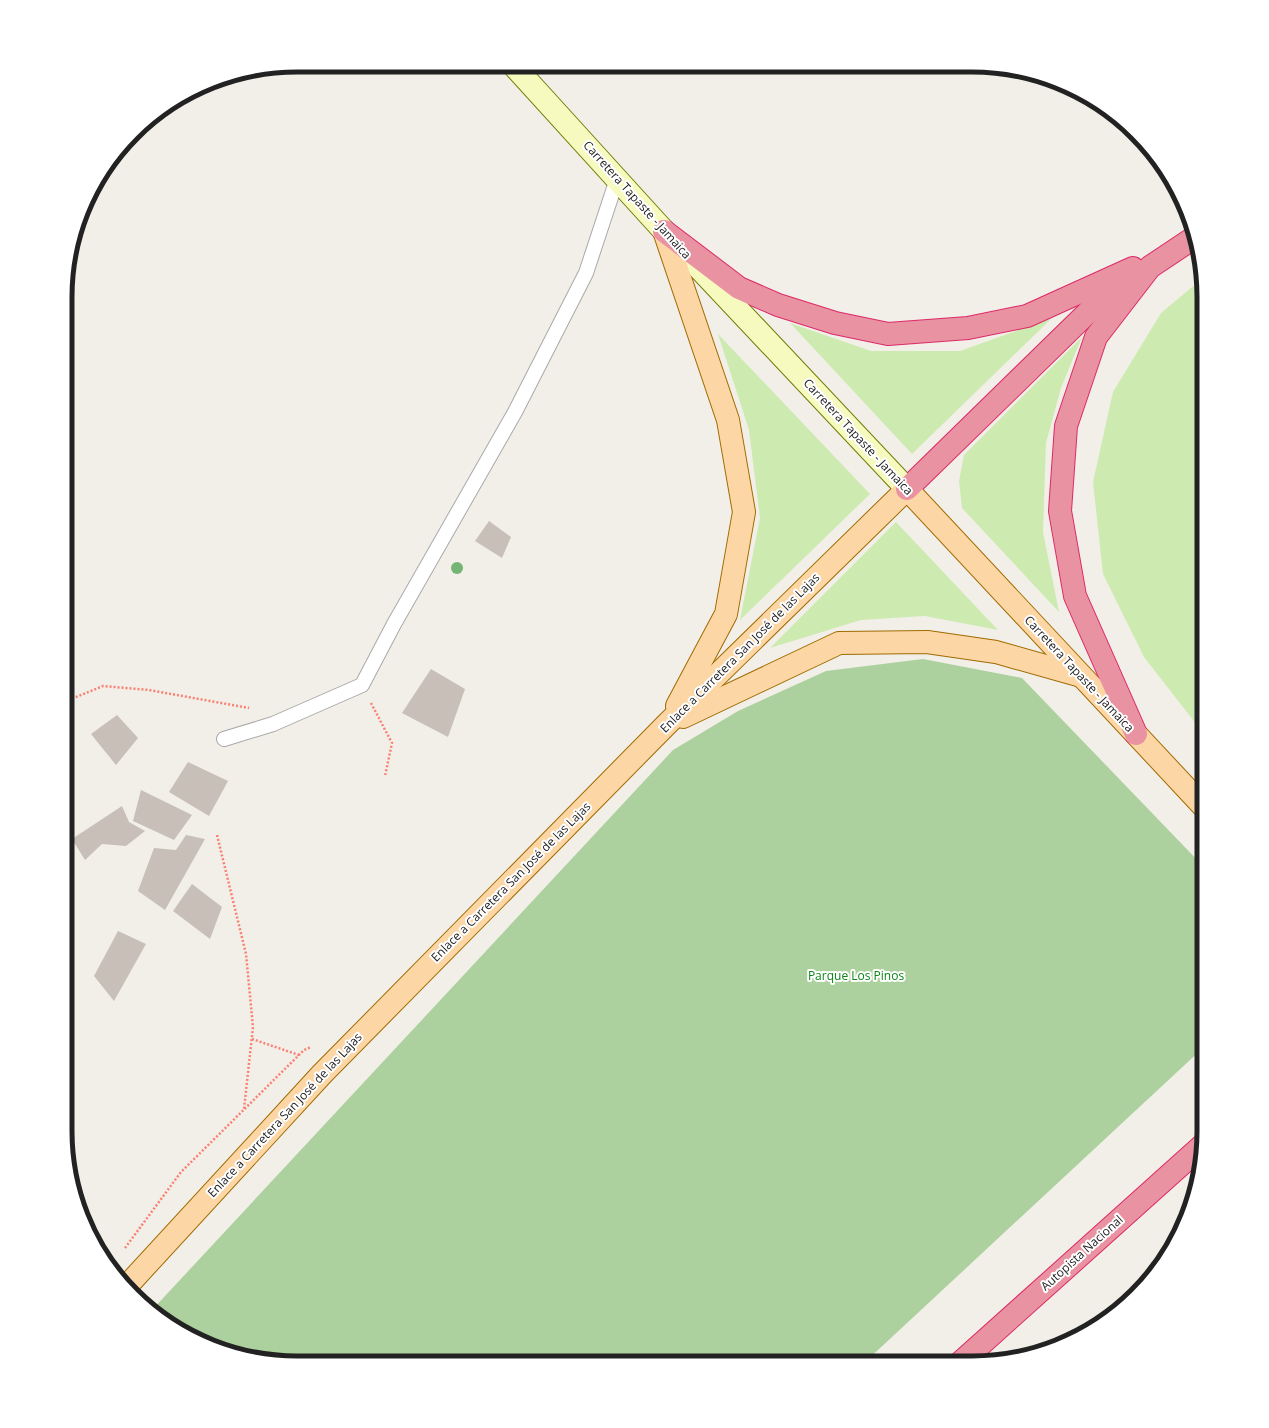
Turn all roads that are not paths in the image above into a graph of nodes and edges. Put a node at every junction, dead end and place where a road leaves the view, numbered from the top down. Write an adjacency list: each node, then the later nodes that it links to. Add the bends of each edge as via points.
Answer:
1 (519, 72): 2 (main road, Carretera Tapaste - Jamaica)
2 (617, 179): 4 (main road, Carretera Tapaste - Jamaica); 11 (lane, via 586,272 515,412 362,685 273,724)
3 (1186, 228): 6 (highway, via 1158,245)
4 (664, 231): 6 (highway, via 739,288 778,305 828,321 888,334 968,328 1027,316); 7 (main road, Carretera Tapaste - Jamaica); 9 (main road, via 728,420 744,512 726,614)
5 (1189, 241): 10 (highway, via 1150,267 1096,337 1066,426 1060,512 1074,596)
6 (1133, 268): 7 (highway)
7 (907, 489): 8 (main road, Carretera Tapaste - Jamaica); 9 (main road, Enlace a Carretera San José de las Lajas)
8 (1081, 676): 9 (main road, via 996,652 935,643 839,643); 10 (main road, Carretera Tapaste - Jamaica)
9 (667, 724): 14 (main road, Enlace a Carretera San José de las Lajas, via 322,1074)
10 (1136, 734): 12 (main road, Carretera Tapaste - Jamaica)
11 (224, 739)
12 (1197, 799)
13 (1196, 1151): 15 (highway, Autopista Nacional)
14 (131, 1282)
15 (967, 1356)

